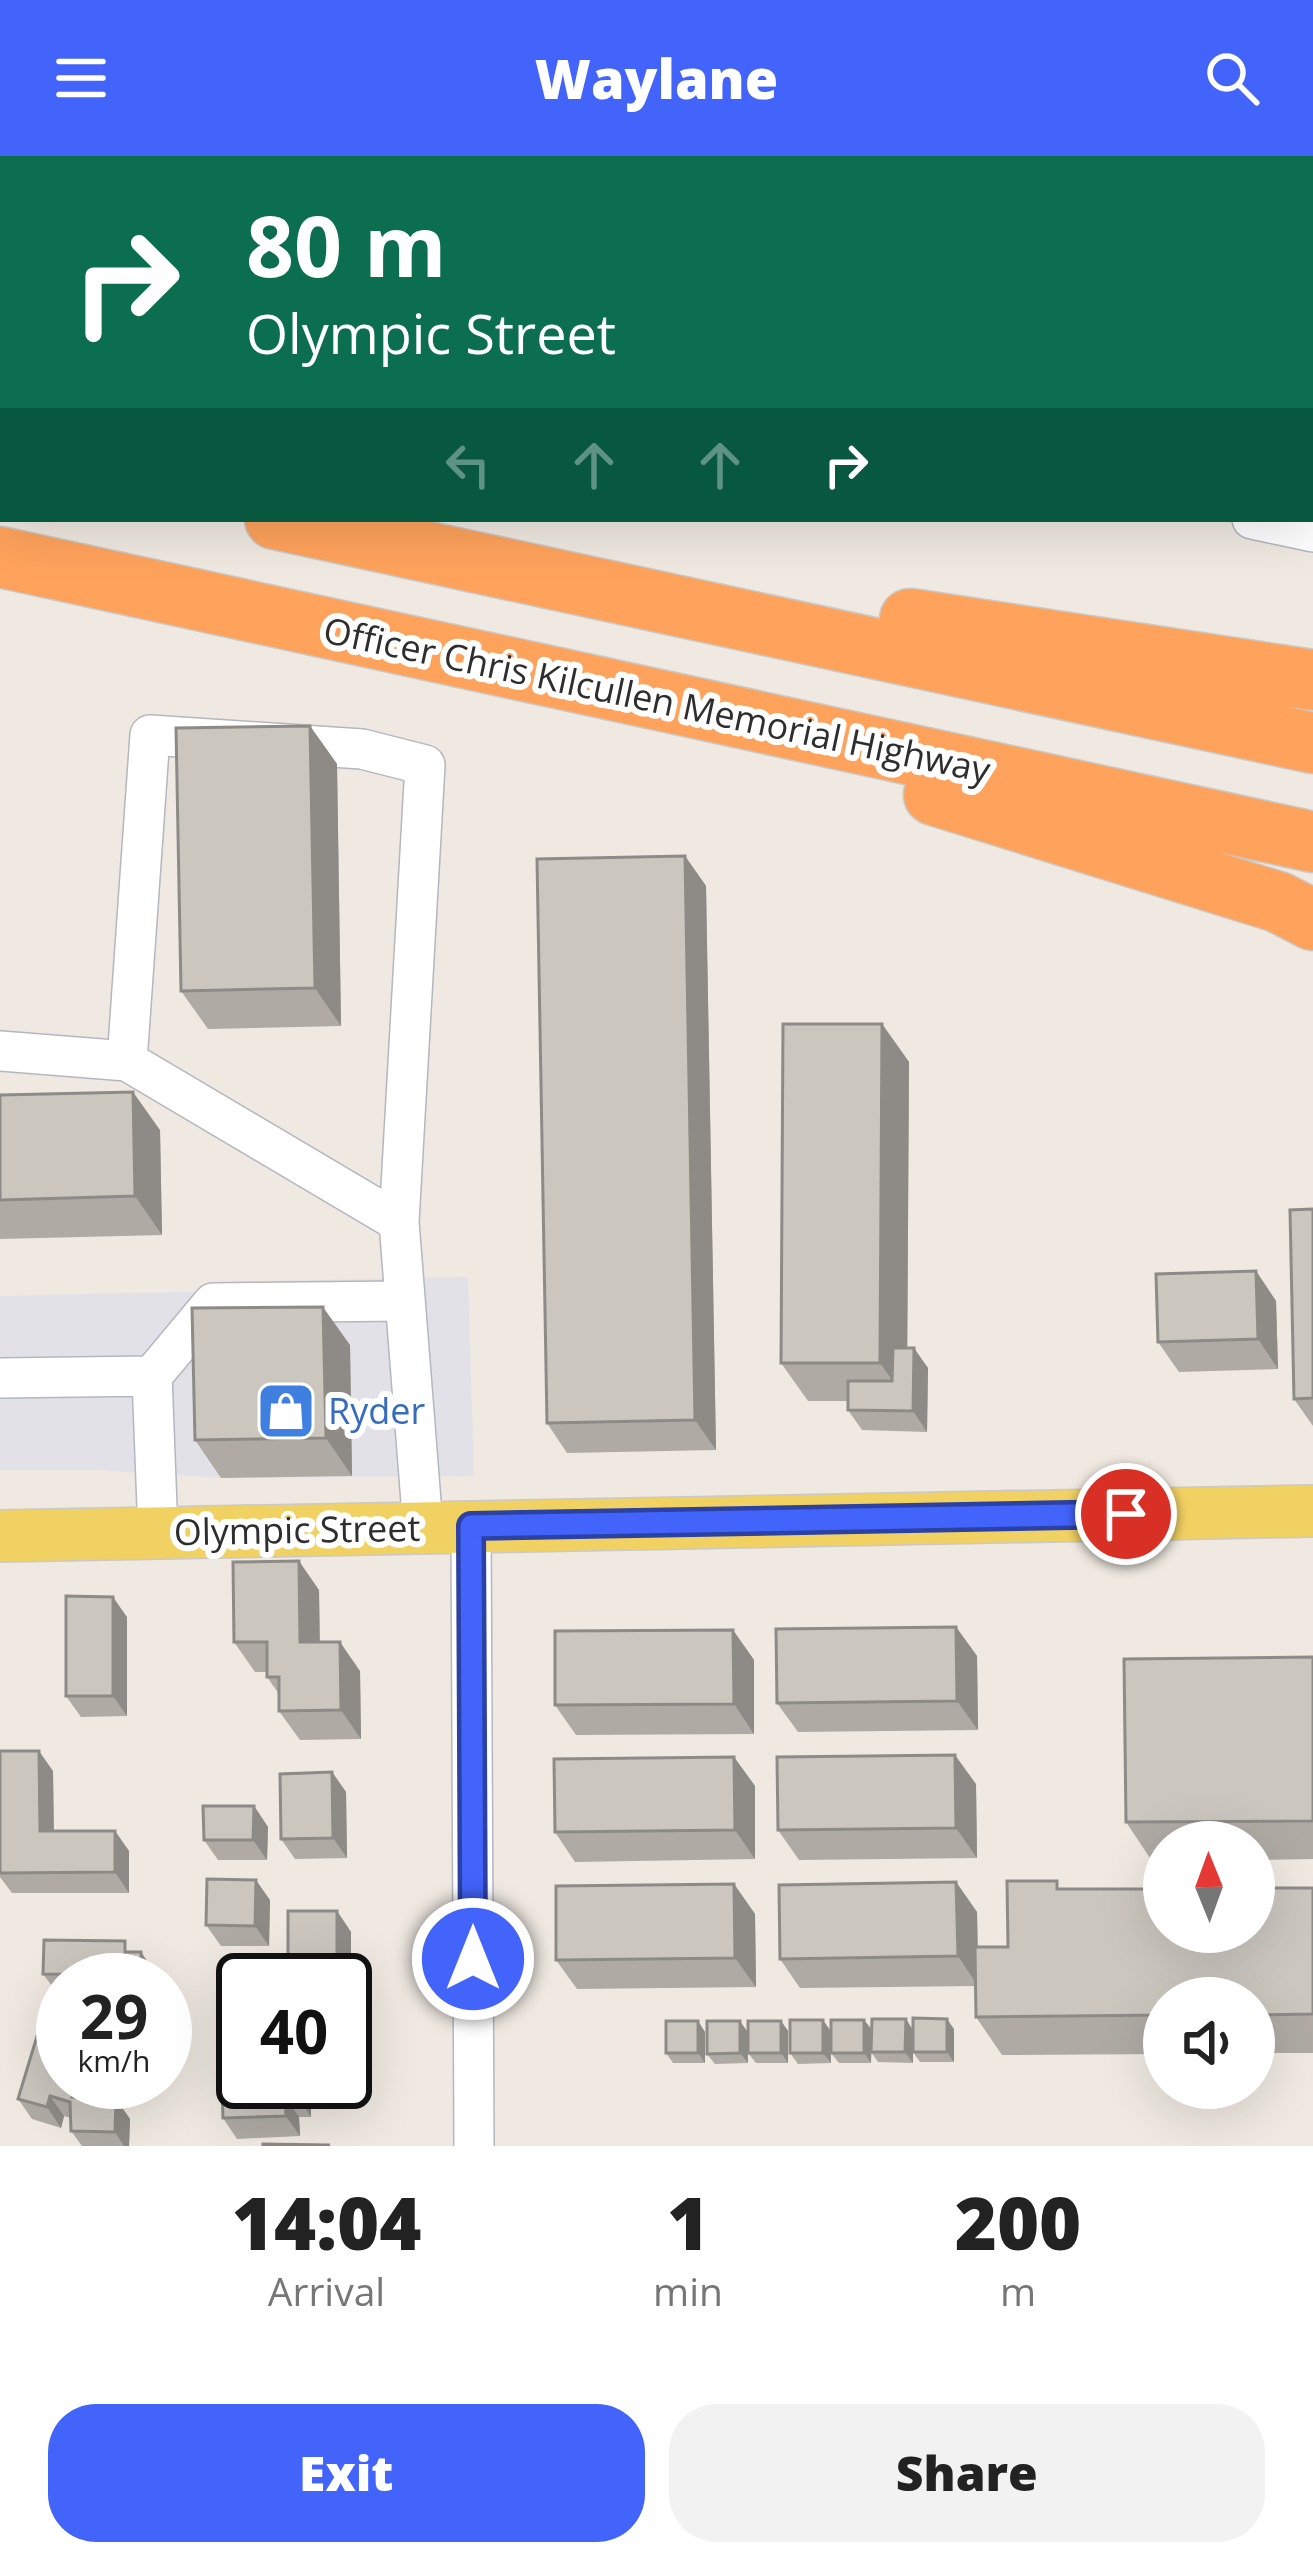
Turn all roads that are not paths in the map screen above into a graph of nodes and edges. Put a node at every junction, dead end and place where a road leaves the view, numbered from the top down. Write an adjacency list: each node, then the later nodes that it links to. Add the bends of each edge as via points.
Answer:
1 (289, 522): 4 (highway)
2 (1266, 522): 3 (street)
3 (1313, 532)
4 (434, 553): 7 (highway); 8 (highway)
5 (0, 557): 6 (highway, Officer Chris Kilcullen Memorial Highway)
6 (550, 676): 9 (highway, Officer Chris Kilcullen Memorial Highway); 10 (highway, via 1255,895)
7 (1313, 680)
8 (1313, 743)
9 (1313, 842)
10 (1313, 920)
11 (0, 1051): 12 (street)
12 (127, 1061): 13 (street); 13 (street, via 150,735 362,749 424,765)
13 (399, 1222): 14 (street)
14 (405, 1301): 15 (street, via 213,1303); 18 (street)
15 (152, 1376): 16 (street); 19 (street)
16 (0, 1378)
17 (1313, 1511): 18 (main road, Olympic Street)
18 (447, 1527): 19 (main road, Olympic Street); 21 (street)
19 (158, 1532): 20 (main road, Olympic Street)
20 (0, 1536)
21 (474, 2146)

